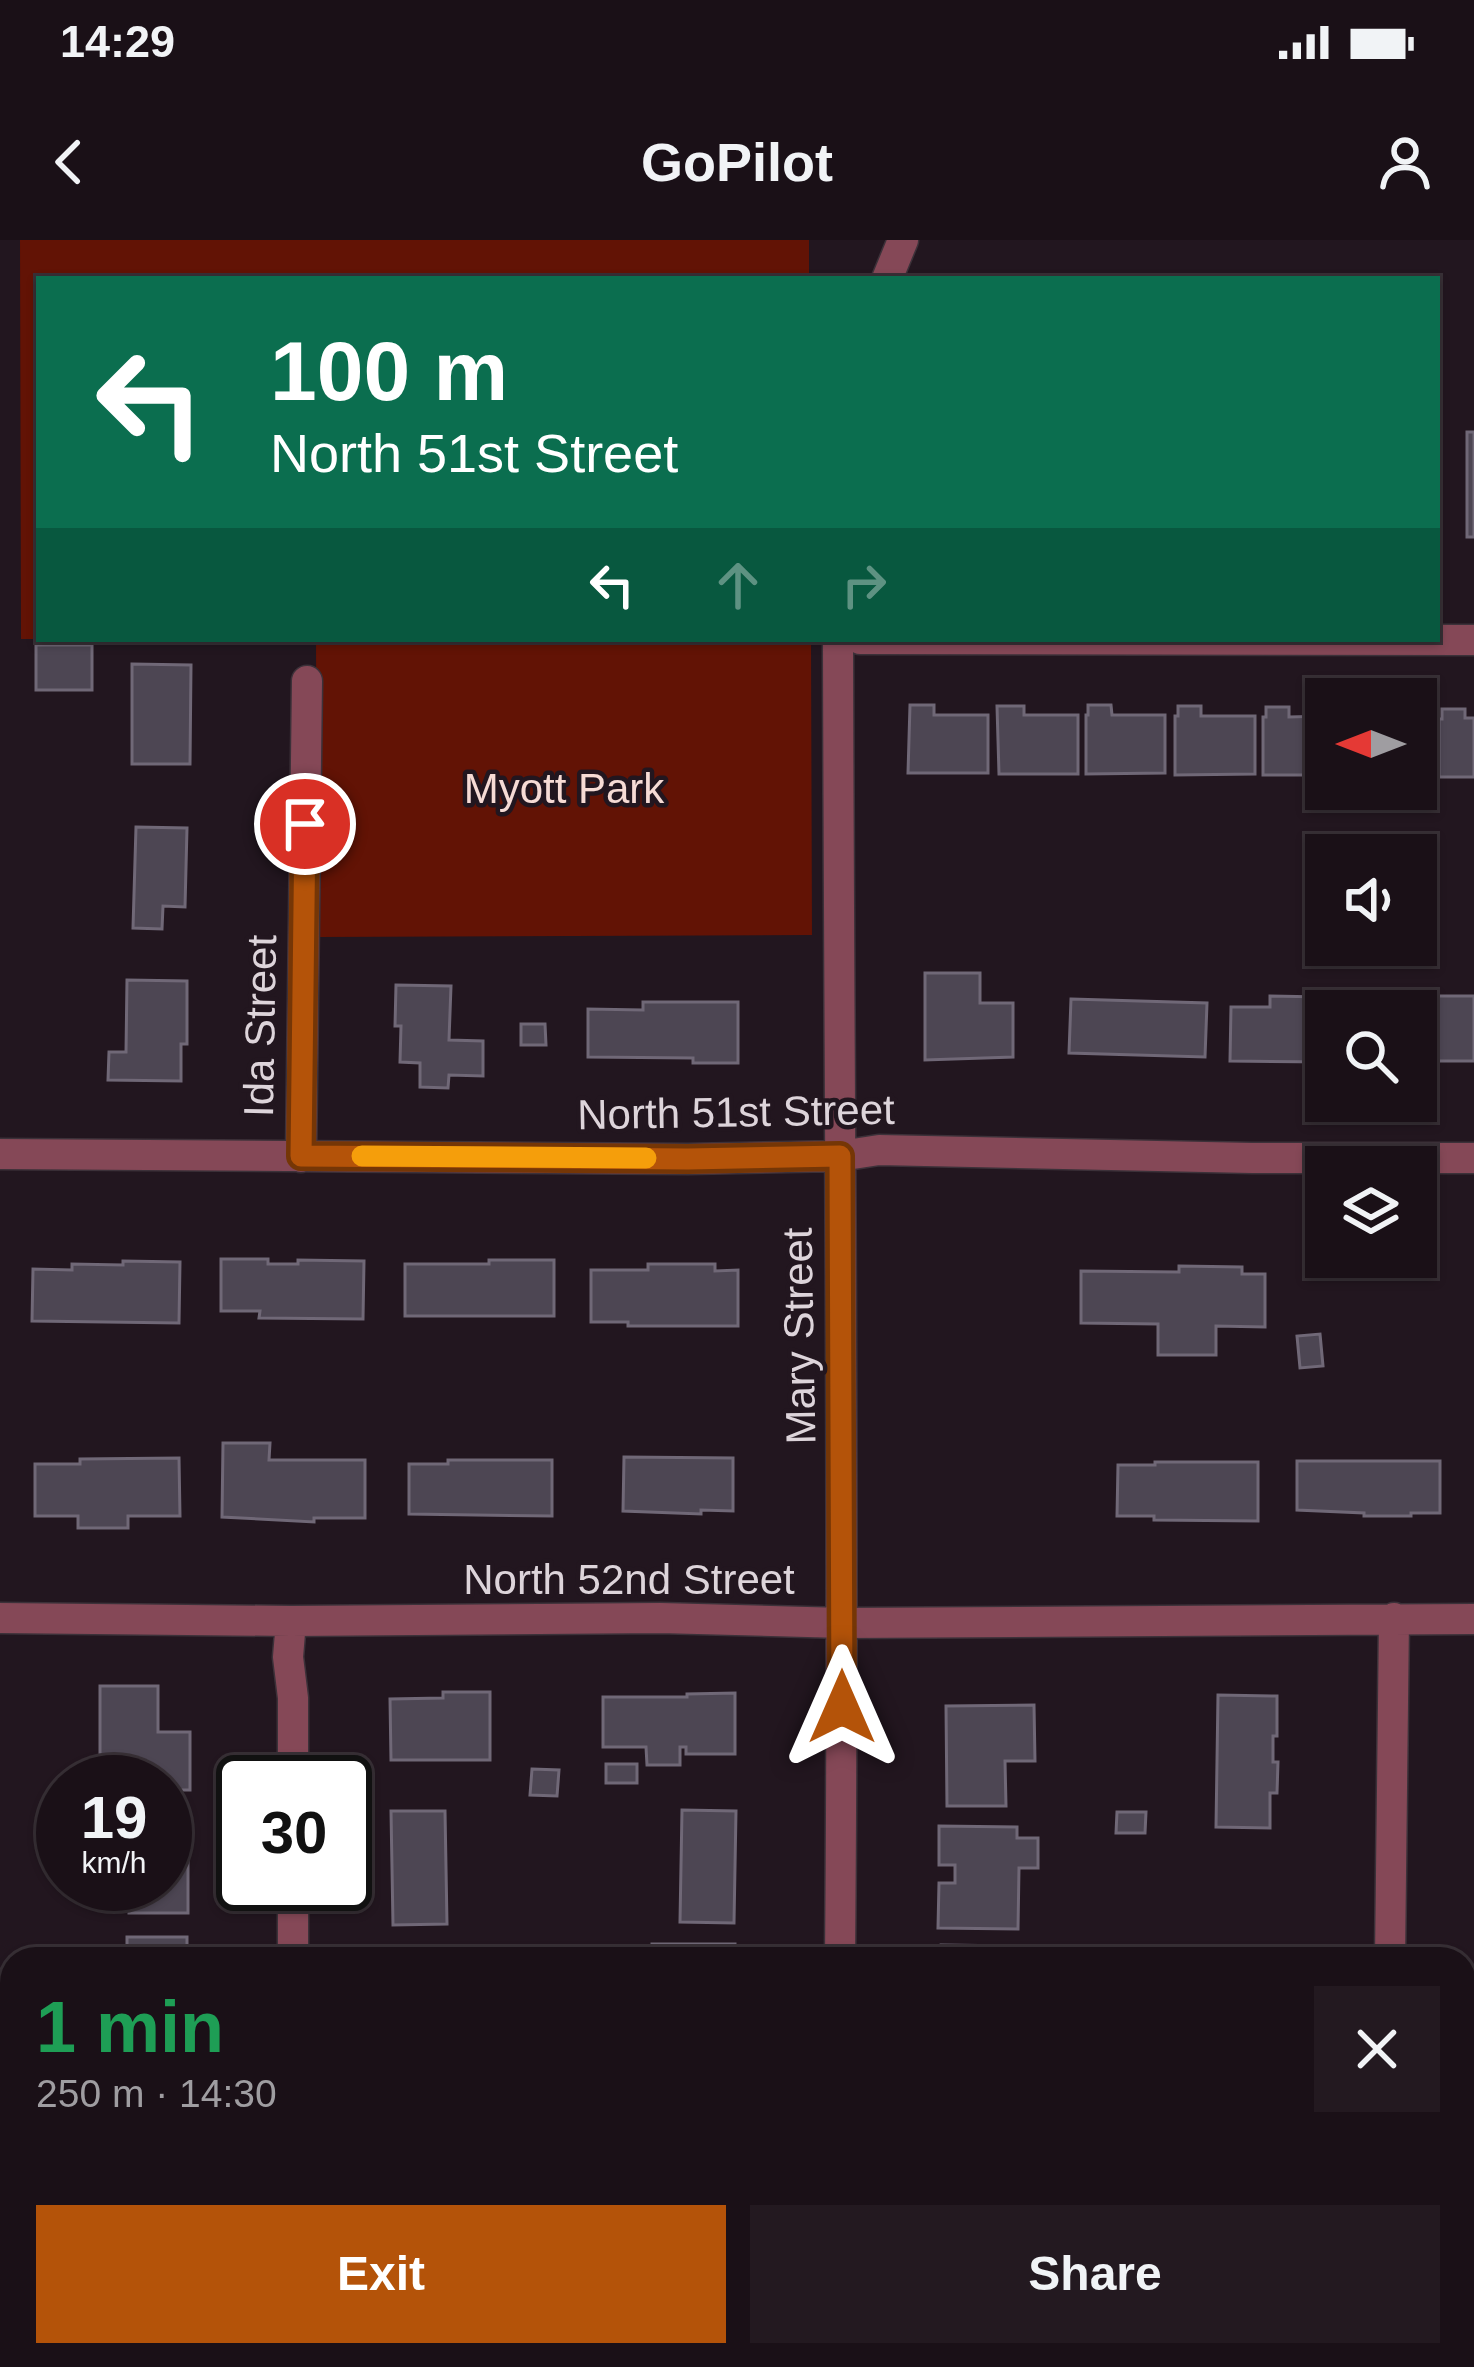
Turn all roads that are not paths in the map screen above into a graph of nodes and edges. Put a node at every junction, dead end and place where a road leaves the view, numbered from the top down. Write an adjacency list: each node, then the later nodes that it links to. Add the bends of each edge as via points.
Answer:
1 (903, 240): 2 (street)
2 (888, 276)
3 (1440, 640): 4 (street)
4 (1474, 640)
5 (838, 642): 9 (street, Mary Street)
6 (307, 681): 8 (street, Ida Street)
7 (0, 1154): 8 (street, North 51st Street)
8 (301, 1156): 9 (street, North 51st Street)
9 (840, 1156): 10 (street, North 51st Street, via 880,1150); 15 (street, Mary Street)
10 (1474, 1158)
11 (0, 1618): 14 (street, North 52nd Street)
12 (1394, 1618): 13 (street, North 52nd Street); 15 (street, North 52nd Street); 20 (street)
13 (1474, 1618)
14 (291, 1621): 15 (street, North 52nd Street); 16 (street)
15 (843, 1623): 19 (street, Mary Street)
16 (293, 1755)
17 (293, 1911): 18 (street)
18 (293, 1947)
19 (840, 1947)
20 (1390, 1947)

